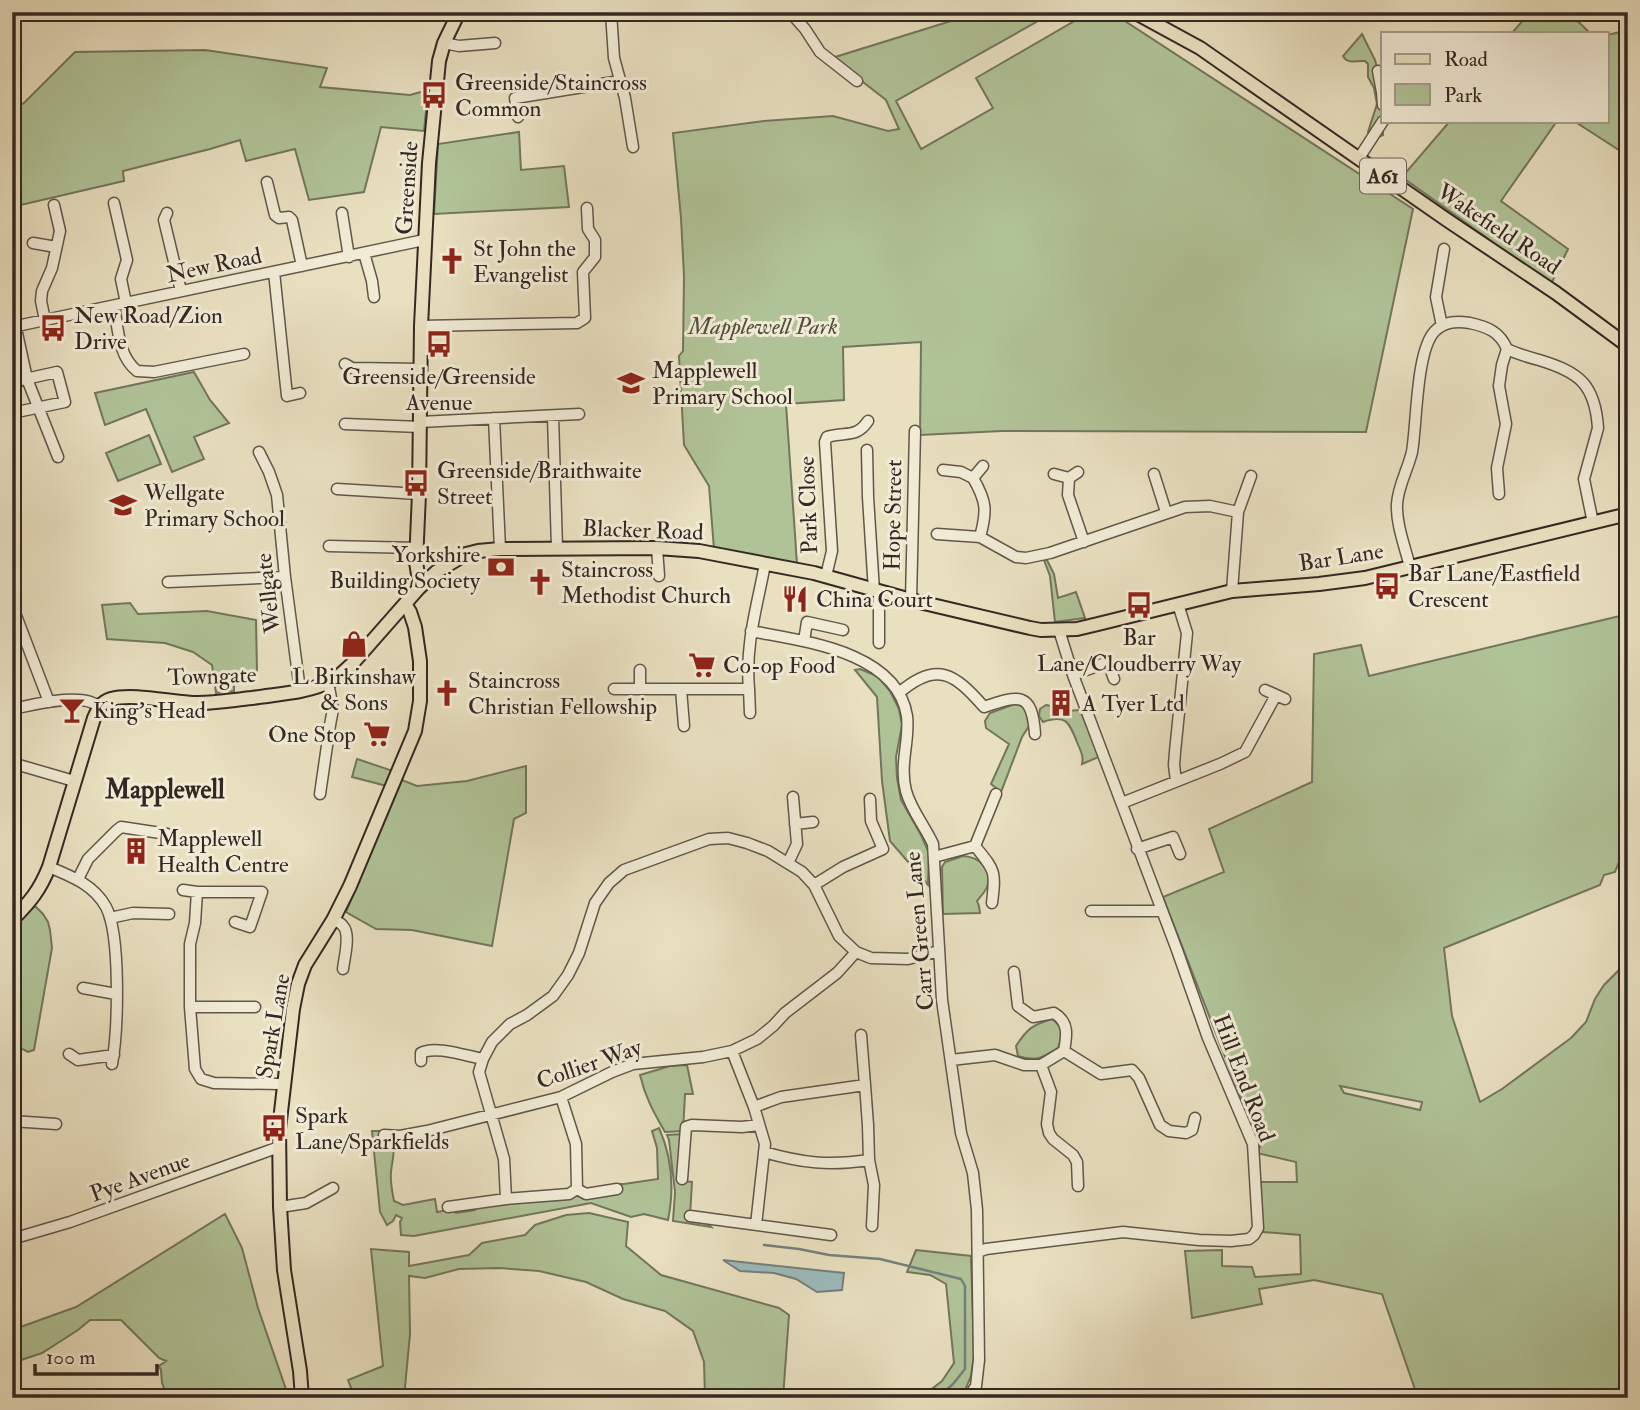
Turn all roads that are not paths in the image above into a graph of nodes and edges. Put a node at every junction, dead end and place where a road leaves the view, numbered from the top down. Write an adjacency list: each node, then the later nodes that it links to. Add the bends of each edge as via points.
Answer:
1 (611, 12): 8 (street)
2 (790, 12): 9 (street, via 820,52)
3 (1134, 12): 14 (main road, Wakefield Road / A61, via 1200,48)
4 (458, 13): 5 (main road, Greenside)
5 (444, 43): 6 (street); 21 (main road, Greenside, via 434,99)
6 (495, 43)
7 (1378, 71): 10 (street)
8 (620, 81): 11 (street, via 515,98); 13 (street)
9 (857, 81)
10 (1381, 87)
11 (518, 117)
12 (1382, 122): 14 (street)
13 (633, 146)
14 (1359, 158): 37 (main road, Wakefield Road / A61)
15 (267, 183): 27 (street, via 275,215 292,220)
16 (114, 203): 31 (street, via 127,260 121,279)
17 (54, 205): 23 (street, via 60,231)
18 (587, 208): 34 (street, via 588,229 595,240 594,257 583,272 585,318 577,323)
19 (167, 213): 29 (street, via 164,220)
20 (342, 213): 26 (street)
21 (424, 240): 25 (street, New Road); 34 (main road, Greenside)
22 (33, 243): 23 (street)
23 (56, 247): 33 (street, via 42,291)
24 (1444, 249): 35 (street, via 1436,297)
25 (364, 253): 26 (street, New Road); 30 (street)
26 (349, 257): 27 (street, New Road)
27 (302, 266): 28 (street, New Road)
28 (274, 272): 29 (street, New Road); 44 (street, via 287,396)
29 (181, 291): 31 (street, New Road)
30 (374, 297)
31 (126, 303): 32 (street, New Road)
32 (114, 306): 33 (street, New Road); 39 (street, via 122,350 138,371 154,372)
33 (44, 320): 36 (street, New Road)
34 (421, 326): 41 (main road, Greenside)
35 (1442, 326): 38 (street, via 1453,322 1482,326 1499,334); 79 (street, via 1432,335 1419,377 1412,453 1397,501)
36 (13, 327): 42 (street)
37 (1628, 346)
38 (1507, 349): 65 (street, via 1499,386 1506,424 1497,468); 69 (street, via 1558,366 1589,389 1598,420 1584,479)
39 (244, 354)
40 (345, 364): 41 (street, via 352,368)
41 (421, 369): 52 (main road, Greenside)
42 (27, 379): 43 (street); 45 (street); 45 (street, via 57,372 65,402)
43 (12, 382)
44 (300, 393)
45 (39, 408): 46 (street); 56 (street)
46 (12, 413)
47 (579, 414): 48 (street)
48 (553, 416): 49 (street); 74 (street)
49 (494, 418): 52 (street); 76 (street)
50 (868, 421): 82 (street, Park Close, via 856,433 831,435 825,442 832,551)
51 (345, 424): 52 (street)
52 (420, 425): 64 (main road, Greenside)
53 (915, 431): 88 (street, Hope Street)
54 (867, 450): 87 (street)
55 (259, 452): 83 (street, Wellgate, via 277,495)
56 (58, 457)
57 (983, 466): 62 (street)
58 (943, 470): 62 (street)
59 (1054, 474): 72 (street, via 1073,475 1068,495)
60 (1154, 474): 66 (street)
61 (1251, 476): 67 (street)
62 (973, 478): 71 (street, via 986,512)
63 (337, 489): 64 (street)
64 (419, 494): 77 (main road, Greenside)
65 (1499, 494)
66 (1166, 512): 67 (street, via 1198,505); 72 (street)
67 (1238, 512): 86 (street)
68 (1628, 514): 69 (main road, Bar Lane)
69 (1593, 523): 79 (main road, Bar Lane)
70 (937, 534): 71 (street)
71 (980, 537): 72 (street, via 1026,558)
72 (1084, 542)
73 (329, 546): 77 (street)
74 (556, 548): 75 (main road, Blacker Road); 76 (main road, Blacker Road)
75 (657, 548): 78 (main road, Blacker Road); 81 (street)
76 (500, 549): 80 (main road, Blacker Road, via 466,555)
77 (417, 550): 80 (main road); 85 (main road, Greenside)
78 (765, 564): 82 (main road, Blacker Road); 94 (street)
79 (1410, 567): 86 (main road, Bar Lane, via 1346,581)
80 (436, 572): 85 (main road, Blacker Road)
81 (659, 576)
82 (826, 576): 87 (main road, Blacker Road)
83 (285, 577): 84 (street); 104 (street, Wellgate)
84 (168, 582)
85 (418, 589): 89 (main road, Towngate)
86 (1232, 590): 90 (main road, Bar Lane)
87 (876, 591): 88 (main road, Blacker Road); 96 (street)
88 (911, 600): 93 (main road, Blacker Road, via 1030,628)
89 (405, 604): 100 (main road, Towngate, via 352,664); 141 (main road, Spark Lane, via 415,627 420,661 418,715 408,749)
90 (1178, 604): 93 (main road, Bar Lane); 116 (street, via 1187,633)
91 (12, 605): 108 (street)
92 (843, 630): 95 (street, via 807,622)
93 (1059, 630): 98 (street)
94 (751, 631): 95 (street); 103 (street)
95 (804, 641): 107 (street, via 860,660 890,680)
96 (879, 643)
97 (640, 670): 102 (street)
98 (1073, 675): 99 (street, via 1108,662); 121 (street)
99 (1114, 679)
100 (328, 682): 104 (main road, Towngate); 117 (street, via 333,709)
101 (614, 689): 102 (street)
102 (640, 689): 105 (street)
103 (749, 689): 105 (street); 111 (street)
104 (300, 690): 110 (main road, Towngate, via 192,703 123,697 109,699)
105 (681, 690): 112 (street)
106 (1265, 690): 116 (street, via 1280,697 1245,752)
107 (899, 693): 113 (street, via 921,678 948,676 964,685 984,707 1009,699 1024,702 1034,715); 128 (street, Carr Green Lane, via 907,721 906,790 933,844)
108 (49, 702): 109 (street); 110 (street, via 82,700)
109 (12, 706)
110 (99, 707): 115 (main road)
111 (750, 713)
112 (684, 726)
113 (1035, 734)
114 (12, 762): 115 (street)
115 (74, 781): 130 (main road)
116 (1176, 781): 121 (street)
117 (320, 794)
118 (996, 794): 125 (street)
119 (793, 797): 123 (street)
120 (870, 799): 132 (street, via 871,821 883,849)
121 (1122, 803): 126 (street)
122 (813, 822): 123 (street)
123 (795, 824): 129 (street, via 797,844)
124 (167, 834): 131 (street, via 121,827 88,859)
125 (975, 846): 128 (street); 135 (street, via 995,878)
126 (1138, 849): 127 (street, via 1173,837); 137 (street)
127 (1180, 854)
128 (934, 857): 143 (street, Carr Green Lane)
129 (788, 863): 132 (street); 155 (street, via 728,838 709,839 624,870 594,903 579,953 553,996 510,1024)
130 (49, 867): 131 (street); 140 (main road, via 32,901)
131 (78, 878): 139 (street, via 99,897)
132 (814, 885): 144 (street, via 839,936)
133 (183, 890): 134 (street)
134 (197, 892): 142 (street, via 262,892 250,927); 149 (street, via 190,944)
135 (992, 902)
136 (1091, 911): 137 (street)
137 (1162, 912): 185 (street, Hill End Road, via 1253,1144 1258,1228 1249,1238 1231,1241 1123,1232)
138 (169, 914): 139 (street)
139 (110, 918): 148 (street)
140 (12, 920)
141 (333, 920): 145 (street, via 346,931); 159 (main road, Spark Lane, via 304,965 298,984)
142 (235, 922)
143 (939, 951): 144 (street, via 908,959 872,958); 156 (street, Carr Green Lane)
144 (856, 952): 152 (street, Collier Way, via 757,1039)
145 (343, 969)
146 (1014, 972): 153 (street, via 1018,1006 1032,1017 1054,1013 1061,1017 1066,1025)
147 (83, 988): 148 (street)
148 (116, 994): 154 (street, via 113,1060 78,1060)
149 (190, 1007): 150 (street); 159 (street, via 195,1069 201,1079 214,1083)
150 (256, 1007)
151 (861, 1035): 160 (street)
152 (732, 1051): 161 (street, Collier Way, via 632,1064); 162 (street)
153 (1064, 1051): 158 (street); 164 (street, via 1101,1074 1132,1070 1160,1125 1169,1131 1192,1130)
154 (69, 1054)
155 (483, 1059): 157 (street, via 428,1049 421,1053); 163 (street, via 479,1072)
156 (951, 1060): 158 (street, via 995,1055 1024,1065); 185 (street, Carr Green Lane, via 961,1133 973,1172)
157 (421, 1061)
158 (1041, 1065): 173 (street, via 1051,1092 1049,1133 1077,1162)
159 (284, 1082): 169 (main road, Spark Lane)
160 (864, 1085): 162 (street, via 781,1097); 171 (street)
161 (561, 1097): 163 (street, Collier Way); 175 (street, via 576,1144)
162 (754, 1107): 167 (street)
163 (491, 1116): 168 (street, Collier Way, via 427,1132); 177 (street, via 503,1159)
164 (1195, 1118)
165 (12, 1121): 166 (street)
166 (56, 1124)
167 (759, 1125): 170 (street); 172 (street, via 686,1127)
168 (384, 1135)
169 (279, 1147): 178 (main road, Spark Lane); 184 (street, Pye Avenue)
170 (764, 1152): 171 (street, via 831,1164); 181 (street)
171 (869, 1160): 182 (street, via 874,1185)
172 (682, 1179)
173 (1078, 1186)
174 (333, 1188): 178 (street, via 306,1203)
175 (578, 1189): 176 (street, via 586,1194); 177 (street, via 569,1194)
176 (617, 1189)
177 (506, 1199): 179 (street)
178 (280, 1207): 186 (main road, Spark Lane)
179 (448, 1207)
180 (690, 1216): 181 (street)
181 (756, 1225): 183 (street)
182 (872, 1226)
183 (831, 1235)
184 (12, 1239)
185 (978, 1252): 187 (street, Carr Green Lane, via 979,1360 976,1386)
186 (302, 1398)
187 (968, 1398)

